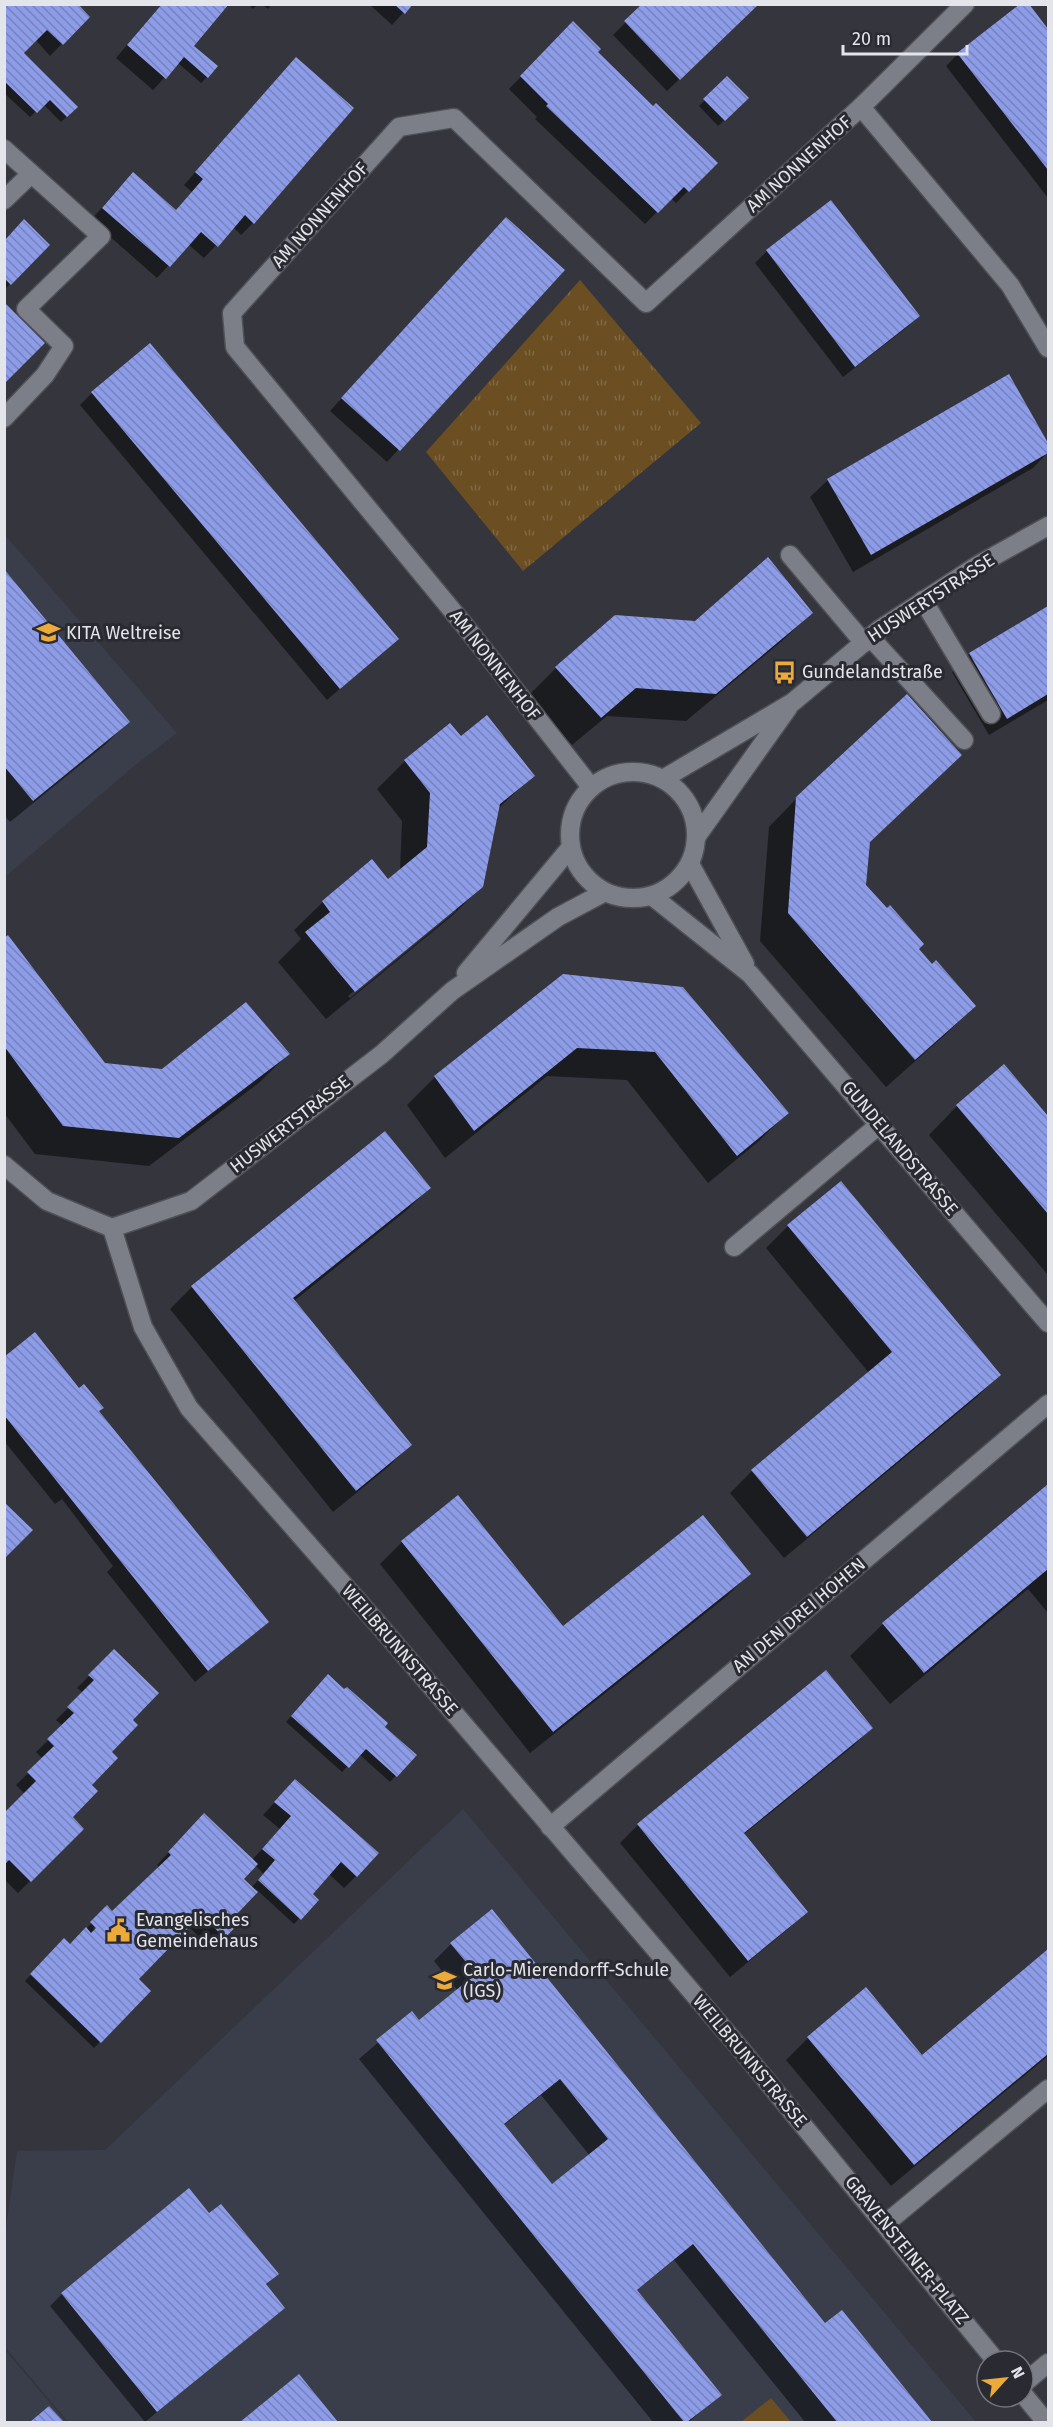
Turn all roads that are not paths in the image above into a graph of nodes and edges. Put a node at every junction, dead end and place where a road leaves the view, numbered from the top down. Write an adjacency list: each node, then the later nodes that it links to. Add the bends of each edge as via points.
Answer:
1 (965, 4): 2 (street, AM NONNENHOF)
2 (861, 107): 6 (street, AM NONNENHOF, via 1010,285); 16 (street, AM NONNENHOF, via 646,303 454,118 399,127 232,313 235,347 465,626)
3 (4, 149): 4 (street)
4 (31, 174): 5 (street); 7 (street, via 102,236 26,309 64,346 45,375)
5 (4, 200)
6 (1048, 348)
7 (4, 418)
8 (1048, 526): 10 (street, HUSWERTSTRASSE)
9 (790, 555): 11 (street)
10 (923, 600): 11 (street, HUSWERTSTRASSE); 13 (street)
11 (867, 640): 12 (street, HUSWERTSTRASSE); 14 (street)
12 (793, 702): 15 (street, HUSWERTSTRASSE); 17 (street, HUSWERTSTRASSE)
13 (991, 714)
14 (964, 740)
15 (663, 779): 16 (street, via 626,772); 17 (street, via 687,800)
16 (591, 787): 18 (street, via 571,820)
17 (697, 836): 19 (street)
18 (571, 847): 20 (street, via 582,874); 23 (street, HUSWERTSTRASSE)
19 (690, 864): 21 (street, via 668,890); 22 (street, GUNDELANDSTRASSE)
20 (605, 892): 21 (street, via 621,898); 23 (street, HUSWERTSTRASSE, via 558,917)
21 (652, 896): 22 (street, GUNDELANDSTRASSE)
22 (750, 974): 24 (street, GUNDELANDSTRASSE)
23 (452, 991): 26 (street, HUSWERTSTRASSE, via 382,1054 191,1201)
24 (880, 1124): 27 (street); 28 (street, GUNDELANDSTRASSE)
25 (4, 1165): 26 (street, via 47,1201)
26 (112, 1228): 30 (street, WEILBRUNNSTRASSE, via 143,1327 189,1408)
27 (734, 1247)
28 (1048, 1323)
29 (1048, 1404): 30 (street, AN DEN DREI HOHEN)
30 (550, 1827): 32 (street, WEILBRUNNSTRASSE)
31 (1048, 2090): 33 (street)
32 (817, 2140): 33 (street, GRAVENSTEINER-PLATZ)
33 (885, 2224): 34 (street, GRAVENSTEINER-PLATZ)
34 (986, 2349)
35 (1048, 2363): 36 (street)
36 (1035, 2374)
37 (1035, 2409): 38 (street)
38 (1046, 2422)

